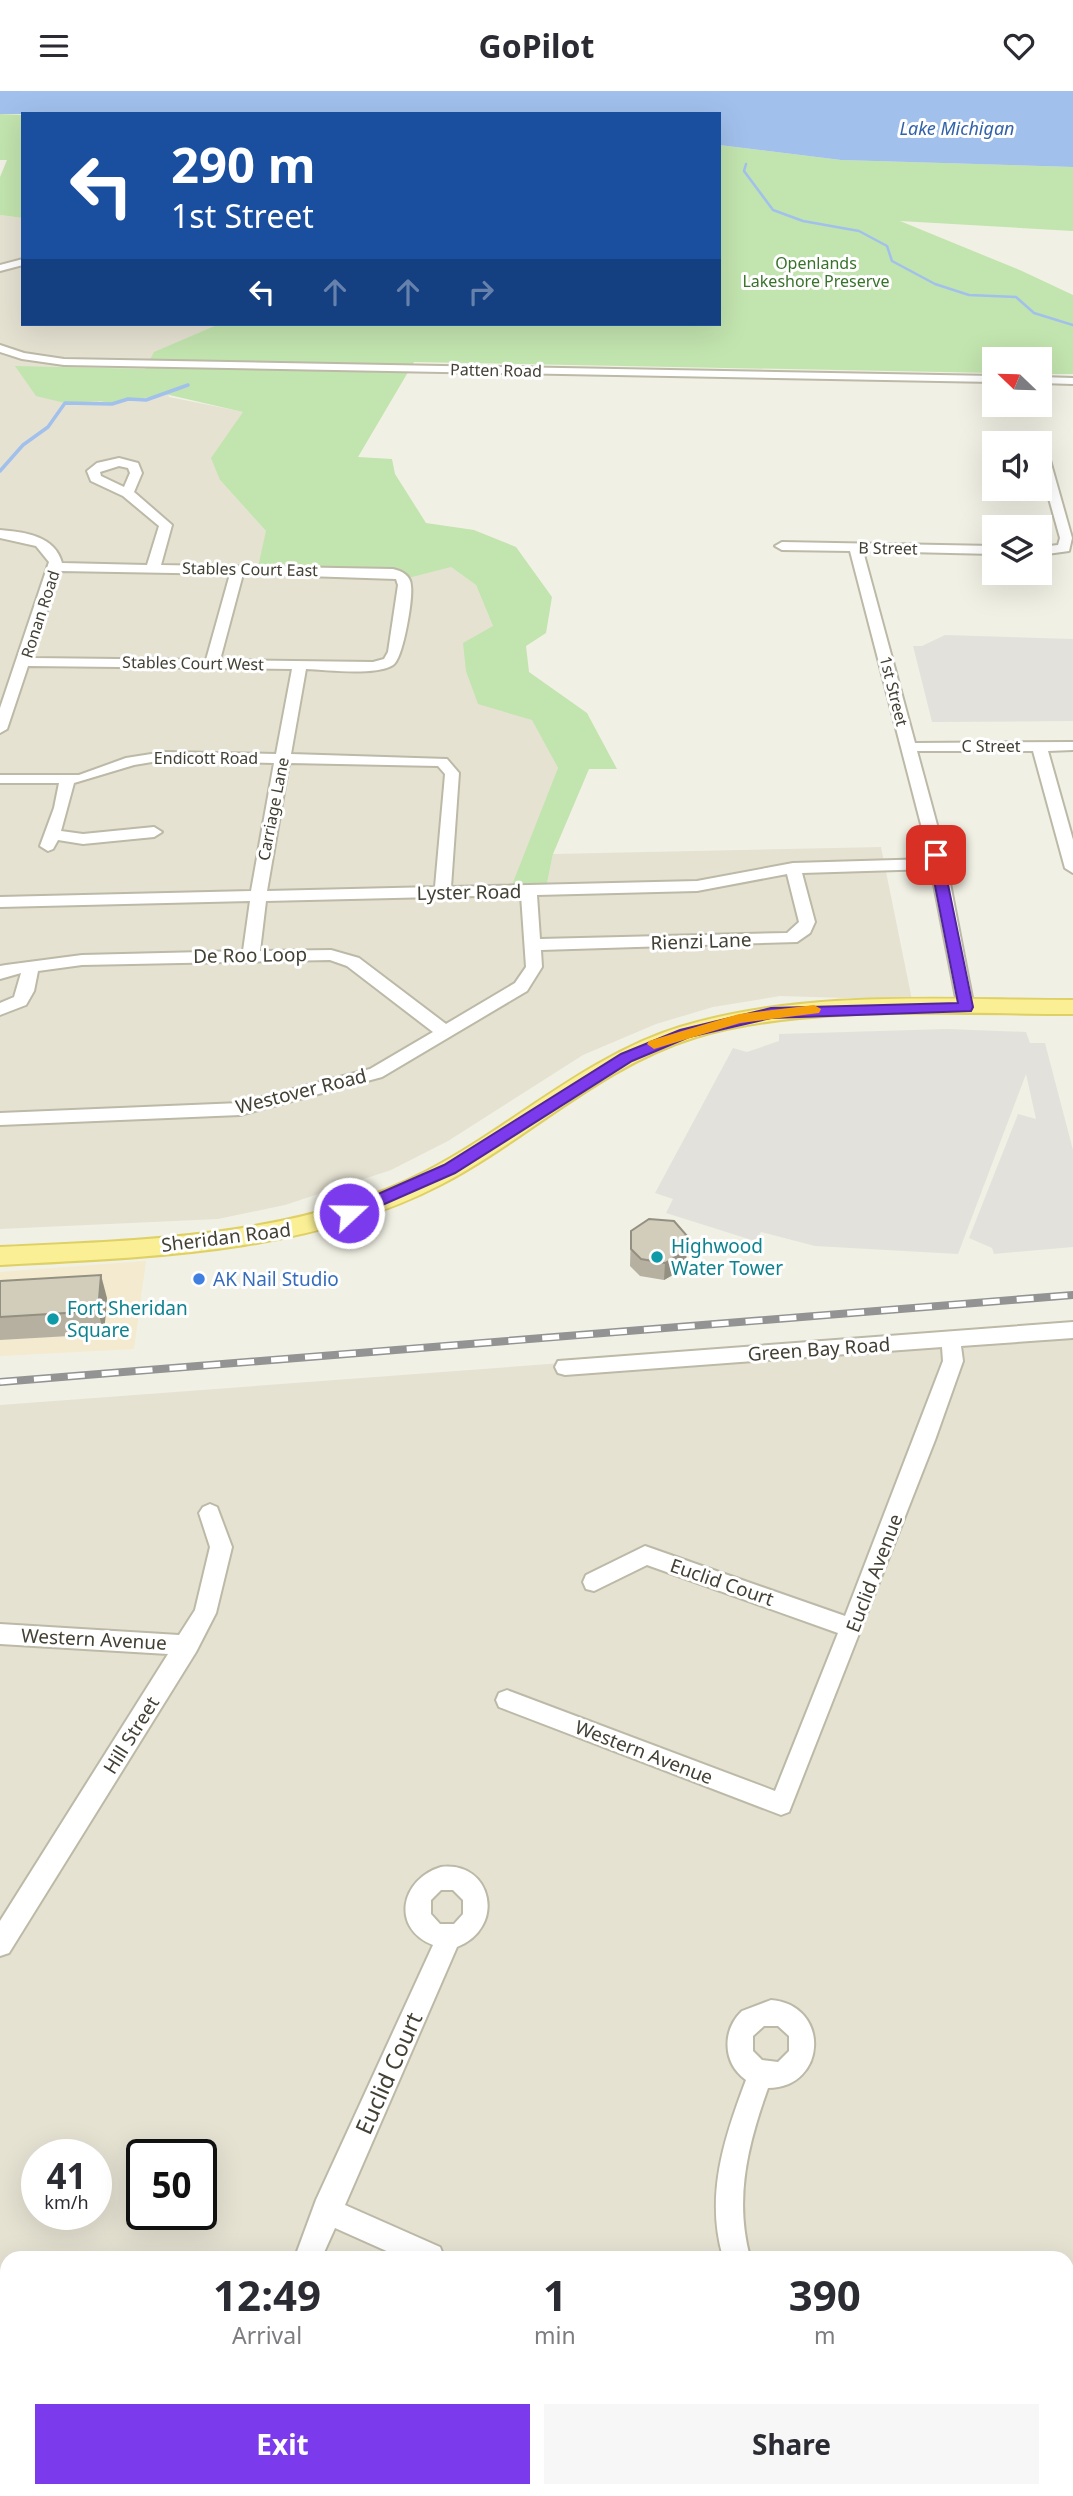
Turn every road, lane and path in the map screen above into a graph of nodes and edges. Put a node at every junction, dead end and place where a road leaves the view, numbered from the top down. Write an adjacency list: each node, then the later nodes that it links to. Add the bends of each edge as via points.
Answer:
1 (21, 263): 2 (street)
2 (0, 268)
3 (0, 348): 4 (street, Patten Road)
4 (22, 356): 5 (street); 6 (street, Patten Road, via 64,362)
5 (0, 360)
6 (982, 379)
7 (1052, 380): 8 (street)
8 (1073, 381)
9 (1052, 487): 11 (street)
10 (127, 493): 19 (street, via 166,525)
11 (1056, 501): 12 (street); 17 (street, via 1066,538 1064,548)
12 (1073, 501)
13 (0, 534): 18 (street, Ronan Road, via 41,543 52,550)
14 (782, 545): 15 (street, B Street)
15 (856, 548): 16 (street, B Street); 28 (street, 1st Street)
16 (982, 550)
17 (1052, 550)
18 (55, 567): 19 (street, Stables Court East); 22 (street, Ronan Road)
19 (153, 568): 20 (street, Stables Court East)
20 (238, 569): 21 (street, Stables Court East, via 393,573 405,585); 23 (street)
21 (400, 619): 24 (street, Stables Court West, via 389,662)
22 (24, 661): 23 (street, Stables Court West); 25 (street, Ronan Road)
23 (212, 664): 24 (street, Stables Court West)
24 (300, 664): 29 (street, Carriage Lane)
25 (0, 729)
26 (1039, 746): 27 (street, C Street); 28 (street, C Street); 34 (street)
27 (1073, 746)
28 (908, 747): 33 (street, 1st Street, via 932,835 925,847)
29 (283, 758): 31 (street, Endicott Road, via 147,758); 37 (street, Endicott Road, via 442,762 452,773); 38 (street, Carriage Lane)
30 (0, 779): 31 (street, Endicott Road)
31 (67, 781): 32 (street, via 50,841)
32 (154, 832)
33 (937, 864): 35 (street, Lyster Road); 44 (street, 1st Street)
34 (1073, 867)
35 (793, 869): 36 (street, Lyster Road, via 697,886); 40 (street, Rienzi Lane, via 807,922 791,938)
36 (529, 891): 37 (street, Lyster Road); 40 (street, Westover Road)
37 (442, 893): 38 (street, Lyster Road)
38 (258, 897): 39 (street, Lyster Road); 41 (street, Carriage Lane)
39 (0, 902)
40 (533, 945): 47 (street, Westover Road, via 534,967 521,987)
41 (251, 954): 42 (street, De Roo Loop, via 82,960); 47 (street, De Roo Loop, via 317,953 353,962)
42 (30, 968): 43 (street, De Roo Loop); 46 (street, via 22,1000 13,1008)
43 (0, 974)
44 (966, 1007): 45 (main road, Sheridan Road); 49 (main road, Sheridan Road, via 784,1012 685,1033 626,1058 430,1179 313,1224 199,1243)
45 (1073, 1007)
46 (0, 1009)
47 (445, 1032): 48 (street, Westover Road, via 363,1078 240,1109)
48 (0, 1119)
49 (0, 1257)
50 (1073, 1329): 51 (street, Green Bay Road)
51 (951, 1339): 52 (street, Green Bay Road); 55 (street, Euclid Avenue, via 953,1361)
52 (565, 1367)
53 (210, 1513): 57 (street, Hill Street, via 221,1547 205,1613)
54 (594, 1582): 55 (street, Euclid Court, via 645,1555)
55 (852, 1628): 59 (street, Euclid Avenue)
56 (0, 1634): 57 (street, Western Avenue)
57 (188, 1645): 61 (street, Hill Street)
58 (507, 1700): 59 (street, Western Avenue)
59 (781, 1804)
60 (449, 1936): 63 (street, Euclid Court)
61 (0, 1944)
62 (761, 2073): 66 (street, via 742,2126 727,2191)
63 (326, 2210): 64 (street); 65 (street)
64 (310, 2251)
65 (417, 2251)
66 (734, 2251)

